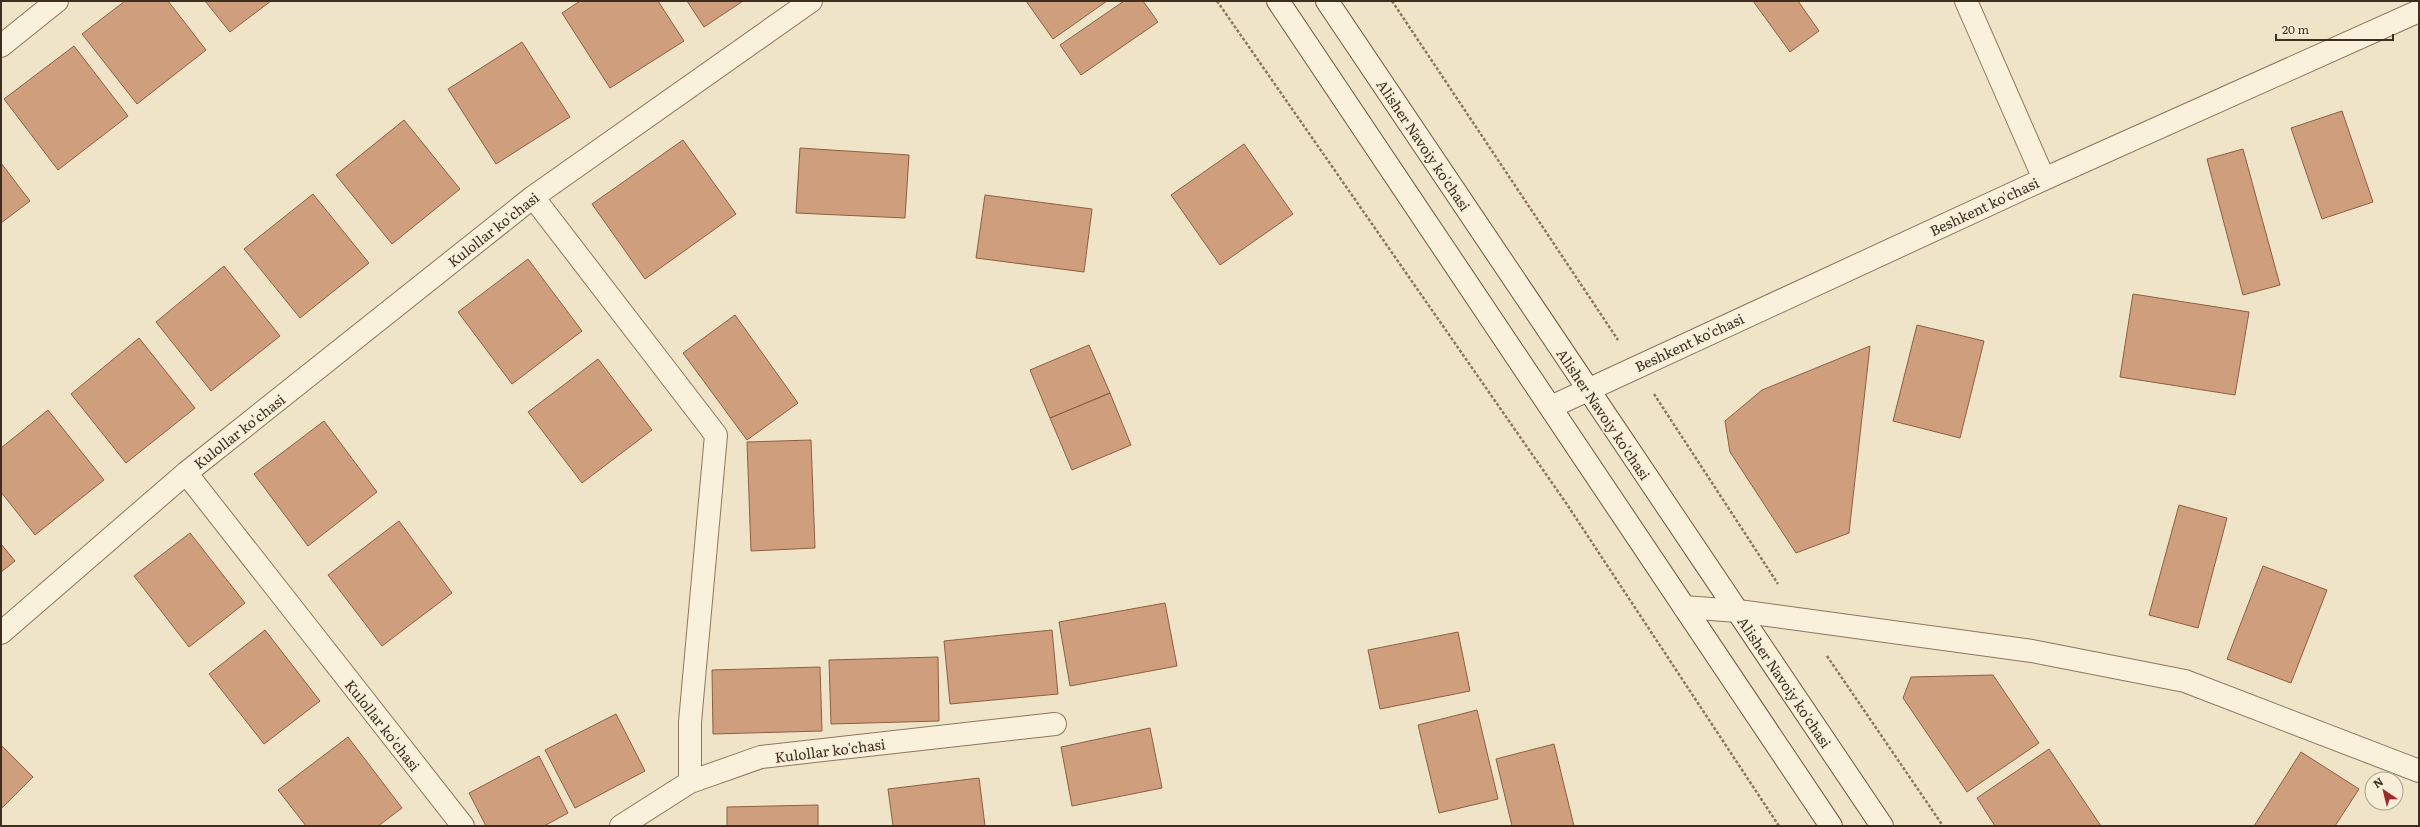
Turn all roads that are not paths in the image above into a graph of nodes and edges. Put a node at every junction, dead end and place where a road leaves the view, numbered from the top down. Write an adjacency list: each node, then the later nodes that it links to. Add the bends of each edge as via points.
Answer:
1 (58, 1): 7 (street)
2 (811, 1): 9 (street, Kulollar ko'chasi)
3 (1278, 1): 11 (street)
4 (1328, 1): 10 (street, Alisher Navoiy ko'chasi)
5 (1966, 1): 8 (street)
6 (2419, 11): 8 (street, Beshkent ko'chasi)
7 (1, 46)
8 (2044, 179): 10 (street, Beshkent ko'chasi)
9 (533, 197): 12 (street, Kulollar ko'chasi); 18 (street, via 716,435 690,722)
10 (1587, 388): 11 (street, Beshkent ko'chasi); 14 (street, Alisher Navoiy ko'chasi)
11 (1551, 407): 13 (street)
12 (186, 473): 15 (street, Kulollar ko'chasi); 19 (street, Kulollar ko'chasi)
13 (1684, 608): 14 (street); 21 (street)
14 (1738, 611): 17 (street, via 2032,651 2185,680); 22 (street, Alisher Navoiy ko'chasi)
15 (1, 633)
16 (1055, 724): 18 (street, Kulollar ko'chasi, via 761,757)
17 (2419, 771)
18 (690, 782): 20 (street, Kulollar ko'chasi)
19 (463, 826)
20 (620, 826)
21 (1831, 826)
22 (1882, 826)

